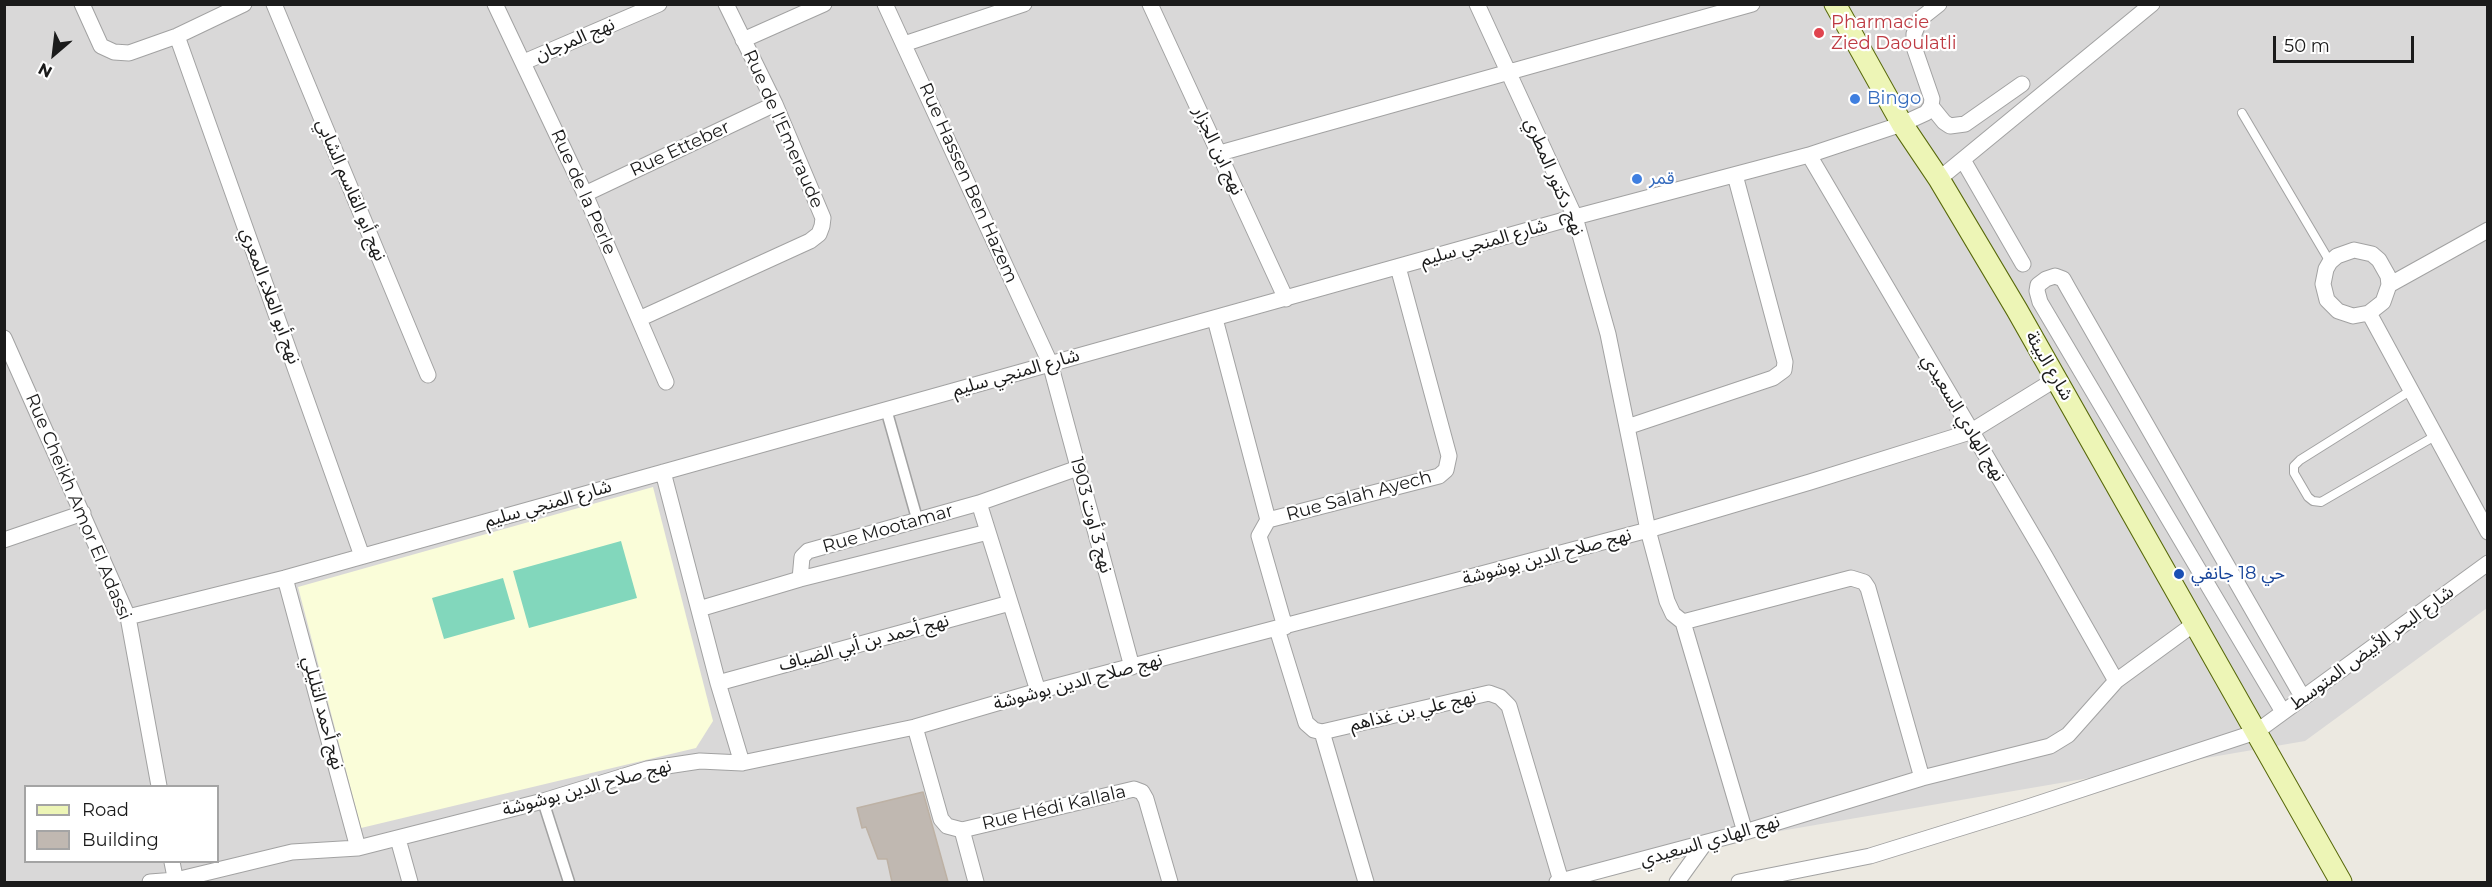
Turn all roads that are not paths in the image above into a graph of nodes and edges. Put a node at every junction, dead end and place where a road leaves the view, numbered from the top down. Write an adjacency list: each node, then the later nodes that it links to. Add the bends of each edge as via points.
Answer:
1 (82, 4): 16 (street, via 101,46 114,52 129,54)
2 (244, 4): 16 (street)
3 (274, 4): 44 (street, نهج أبو القاسم الشابي)
4 (495, 4): 19 (street, Rue de la Perle)
5 (659, 4): 19 (street, نهج المرجان)
6 (726, 4): 17 (street, Rue de l'Emeraude)
7 (824, 4): 17 (street)
8 (885, 4): 18 (street, Rue Hassen Ben Hazem)
9 (1024, 4): 18 (street)
10 (1150, 4): 26 (street, نهج ابن الجزار)
11 (1477, 4): 20 (street, نهج دكتور المطري)
12 (1752, 4): 20 (street)
13 (1834, 4): 25 (main road, شارع البيئة)
14 (1939, 4): 23 (street, via 1920,19 1914,34)
15 (2152, 4): 28 (street)
16 (177, 36): 62 (street, نهج أبو العلاء المعري)
17 (743, 40): 22 (street, Rue de l'Emeraude)
18 (904, 44): 43 (street, Rue Hassen Ben Hazem)
19 (524, 62): 31 (street, Rue de la Perle)
20 (1507, 73): 26 (street); 32 (street, نهج دكتور المطري)
21 (2022, 84): 23 (street, via 1965,124 1944,123)
22 (775, 104): 31 (street, Rue Etteber); 40 (street, Rue de l'Emeraude, via 823,219 819,234)
23 (1931, 106): 25 (street, شارع المنجي سليم, via 1926,113)
24 (2242, 113): 34 (lane)
25 (1902, 124): 27 (street, شارع المنجي سليم); 30 (main road, شارع البيئة)
26 (1220, 153): 38 (street, نهج ابن الجزار)
27 (1809, 155): 29 (street, شارع المنجي سليم); 50 (street, نهج الهادي السعيدي)
28 (1962, 160): 30 (street); 35 (street)
29 (1735, 175): 32 (street, شارع المنجي سليم); 49 (street, via 1784,370 1773,378)
30 (1939, 180): 45 (main road, شارع البيئة)
31 (585, 194): 40 (street, Rue de la Perle)
32 (1575, 217): 36 (street, شارع المنجي سليم); 49 (street, نهج دكتور المطري, via 1608,334)
33 (2487, 230): 37 (street)
34 (2330, 262): 37 (street, via 2354,250 2372,254 2385,267); 39 (street, via 2322,284 2332,306 2345,315)
35 (2023, 264)
36 (1398, 267): 38 (street, شارع المنجي سليم); 56 (street, Rue Salah Ayech, via 1449,456 1446,470 1439,476)
37 (2389, 285): 39 (street, via 2383,302)
38 (1286, 299): 41 (street, شارع المنجي سليم)
39 (2369, 313): 47 (street)
40 (639, 319): 46 (street, Rue de la Perle)
41 (1215, 319): 43 (street, شارع المنجي سليم); 56 (street, Rue Salah Ayech)
42 (4, 338): 55 (street, Rue Cheikh Amor El Adassi)
43 (1050, 363): 48 (street, شارع المنجي سليم); 52 (street, نهج 3 أوت 1903)
44 (428, 375)
45 (2056, 379): 50 (street, نهج صلاح الدين بوشوشة); 70 (main road, شارع البيئة)
46 (666, 382)
47 (2410, 391): 51 (street); 51 (lane, via 2300,460 2294,473 2308,497 2321,502)
48 (886, 409): 53 (street, شارع المنجي سليم); 57 (street)
49 (1627, 427): 58 (street, نهج دكتور المطري)
50 (1970, 432): 58 (street, نهج صلاح الدين بوشوشة); 73 (street, نهج الهادي السعيدي)
51 (2434, 436): 60 (street)
52 (1078, 468): 54 (street, Rue Mootamar); 72 (street, نهج 3 أوت 1903)
53 (663, 472): 62 (street, شارع المنجي سليم); 67 (street)
54 (979, 503): 57 (street, Rue Mootamar); 59 (street)
55 (83, 513): 61 (street); 68 (street, Rue Cheikh Amor El Adassi)
56 (1268, 520): 71 (street, via 1259,536)
57 (918, 522): 65 (street, Rue Mootamar, via 808,551 802,557)
58 (1648, 530): 69 (street, نهج دكتور المطري, via 1667,601 1673,614); 71 (street, نهج صلاح الدين بوشوشة)
59 (988, 532): 65 (street, Rue Mootamar); 66 (street)
60 (2487, 532)
61 (4, 540)
62 (362, 556): 64 (street, شارع المنجي سليم)
63 (2487, 563): 76 (street, شارع البحر الأبيض المتوسط)
64 (285, 578): 68 (street, شارع المنجي سليم); 89 (street, نهج أحمد التليلي)
65 (800, 579): 67 (street)
66 (1010, 603): 74 (street, نهج أحمد بن أبي الضياف); 75 (street)
67 (699, 609): 74 (street)
68 (128, 617): 83 (street, Rue Cheikh Amor El Adassi)
69 (1683, 622): 82 (street, via 1851,578 1864,582); 86 (street, نهج دكتور المطري)
70 (2194, 624): 73 (street, نهج الهادي السعيدي); 80 (main road, شارع البيئة)
71 (1281, 628): 72 (street, نهج صلاح الدين بوشوشة); 79 (street, via 1306,723)
72 (1132, 667): 75 (street, نهج صلاح الدين بوشوشة)
73 (2116, 681): 82 (street, نهج الهادي السعيدي, via 2068,735 2050,746)
74 (718, 683): 81 (street)
75 (1038, 691): 78 (street, نهج صلاح الدين بوشوشة)
76 (2303, 698): 77 (street, شارع البحر الأبيض المتوسط); 77 (street, via 2063,279 2046,279 2038,285 2040,302)
77 (2283, 712): 80 (street, شارع البحر الأبيض المتوسط)
78 (915, 727): 81 (street, نهج صلاح الدين بوشوشة); 85 (street, via 941,819 947,826)
79 (1322, 732): 98 (street); 99 (street, نهج علي بن غذاهم, via 1475,695 1489,693 1500,697 1509,706)
80 (2256, 732): 101 (street, شارع البحر الأبيض المتوسط, via 1870,856); 102 (main road, شارع البيئة)
81 (742, 763): 84 (street, نهج صلاح الدين بوشوشة, via 700,760 647,769)
82 (1922, 778): 86 (street, نهج الهادي السعيدي)
83 (159, 785)
84 (543, 801): 87 (street, نهج صلاح الدين بوشوشة); 95 (street)
85 (962, 830): 96 (street, Rue Hédi Kallala); 97 (street, Rue Hédi Kallala, via 1134,789 1146,799)
86 (1745, 832): 88 (street, نهج الهادي السعيدي)
87 (398, 839): 89 (street, نهج صلاح الدين بوشوشة); 94 (street)
88 (1705, 843): 91 (street, نهج الهادي السعيدي); 100 (street)
89 (358, 848): 92 (street, نهج صلاح الدين بوشوشة, via 292,852)
90 (172, 863): 92 (street)
91 (1584, 879): 99 (street, نهج الهادي السعيدي)
92 (176, 881): 93 (street, نهج صلاح الدين بوشوشة)
93 (150, 882)
94 (410, 882)
95 (569, 882)
96 (976, 882)
97 (1170, 882)
98 (1366, 882)
99 (1559, 882)
100 (1677, 882)
101 (1739, 882)
102 (2341, 882)

